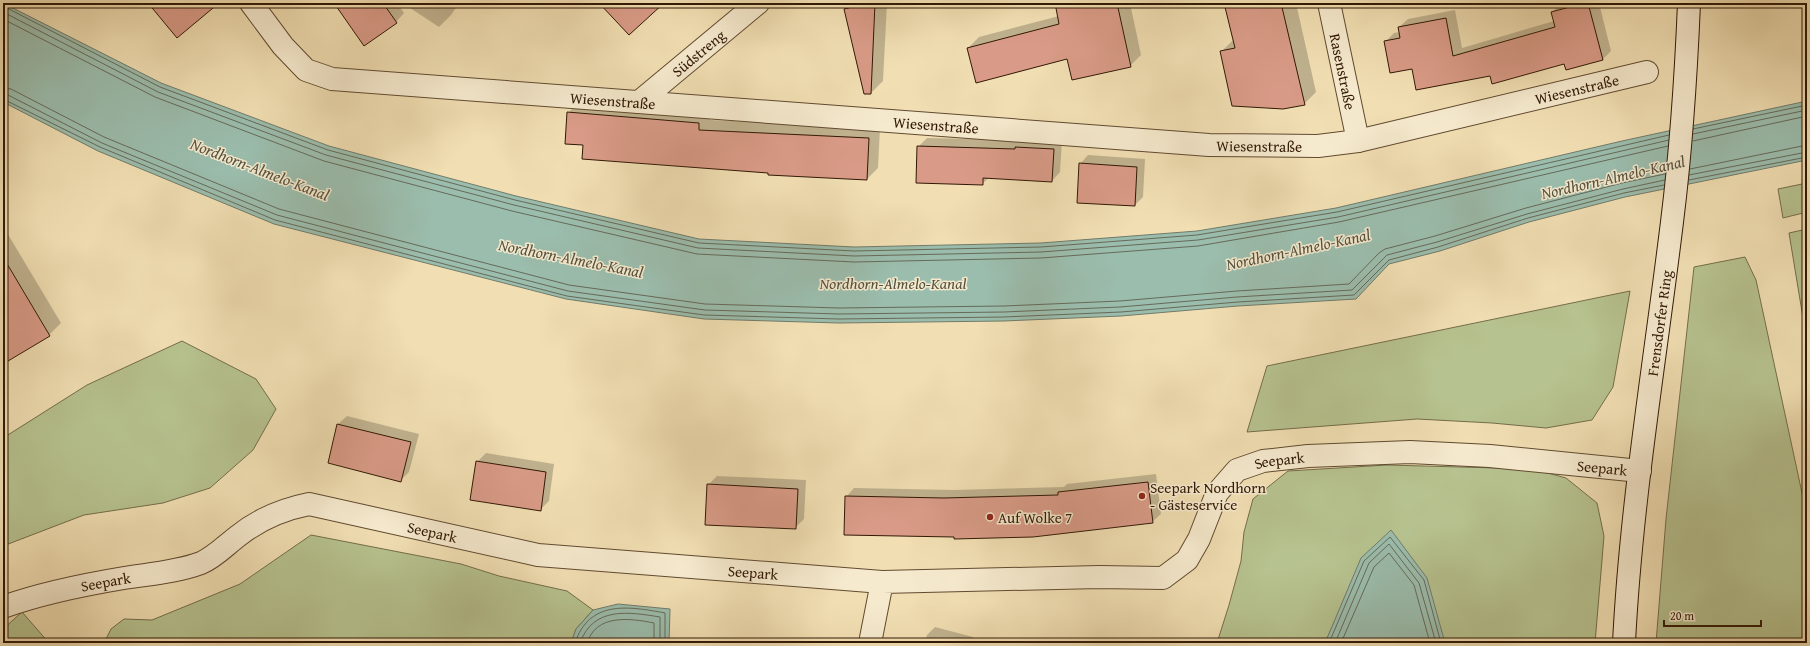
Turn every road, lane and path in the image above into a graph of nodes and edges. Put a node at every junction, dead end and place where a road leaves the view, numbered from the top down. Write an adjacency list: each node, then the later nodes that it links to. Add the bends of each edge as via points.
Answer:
1 (251, 3): 6 (street, Wiesenstraße, via 283,46 306,70 332,79)
2 (758, 3): 6 (street, Südstreng)
3 (1329, 3): 7 (street, Rasenstraße)
4 (1689, 3): 8 (street, Frensdorfer Ring, via 1685,87 1672,220)
5 (1647, 72): 7 (street, Wiesenstraße)
6 (639, 102): 7 (street, Wiesenstraße, via 1209,145 1318,146)
7 (1358, 141)
8 (1640, 471): 9 (street, Seepark, via 1490,456 1410,452 1308,456 1263,461 1237,470 1217,493 1199,539 1187,560 1163,578); 12 (street, Frensdorfer Ring, via 1627,576)
9 (882, 582): 10 (street, Seepark, via 538,555 309,504 290,508 270,517 239,535 217,554 202,562 179,569 40,594); 11 (street)
10 (3, 608)
11 (870, 643)
12 (1624, 643)

